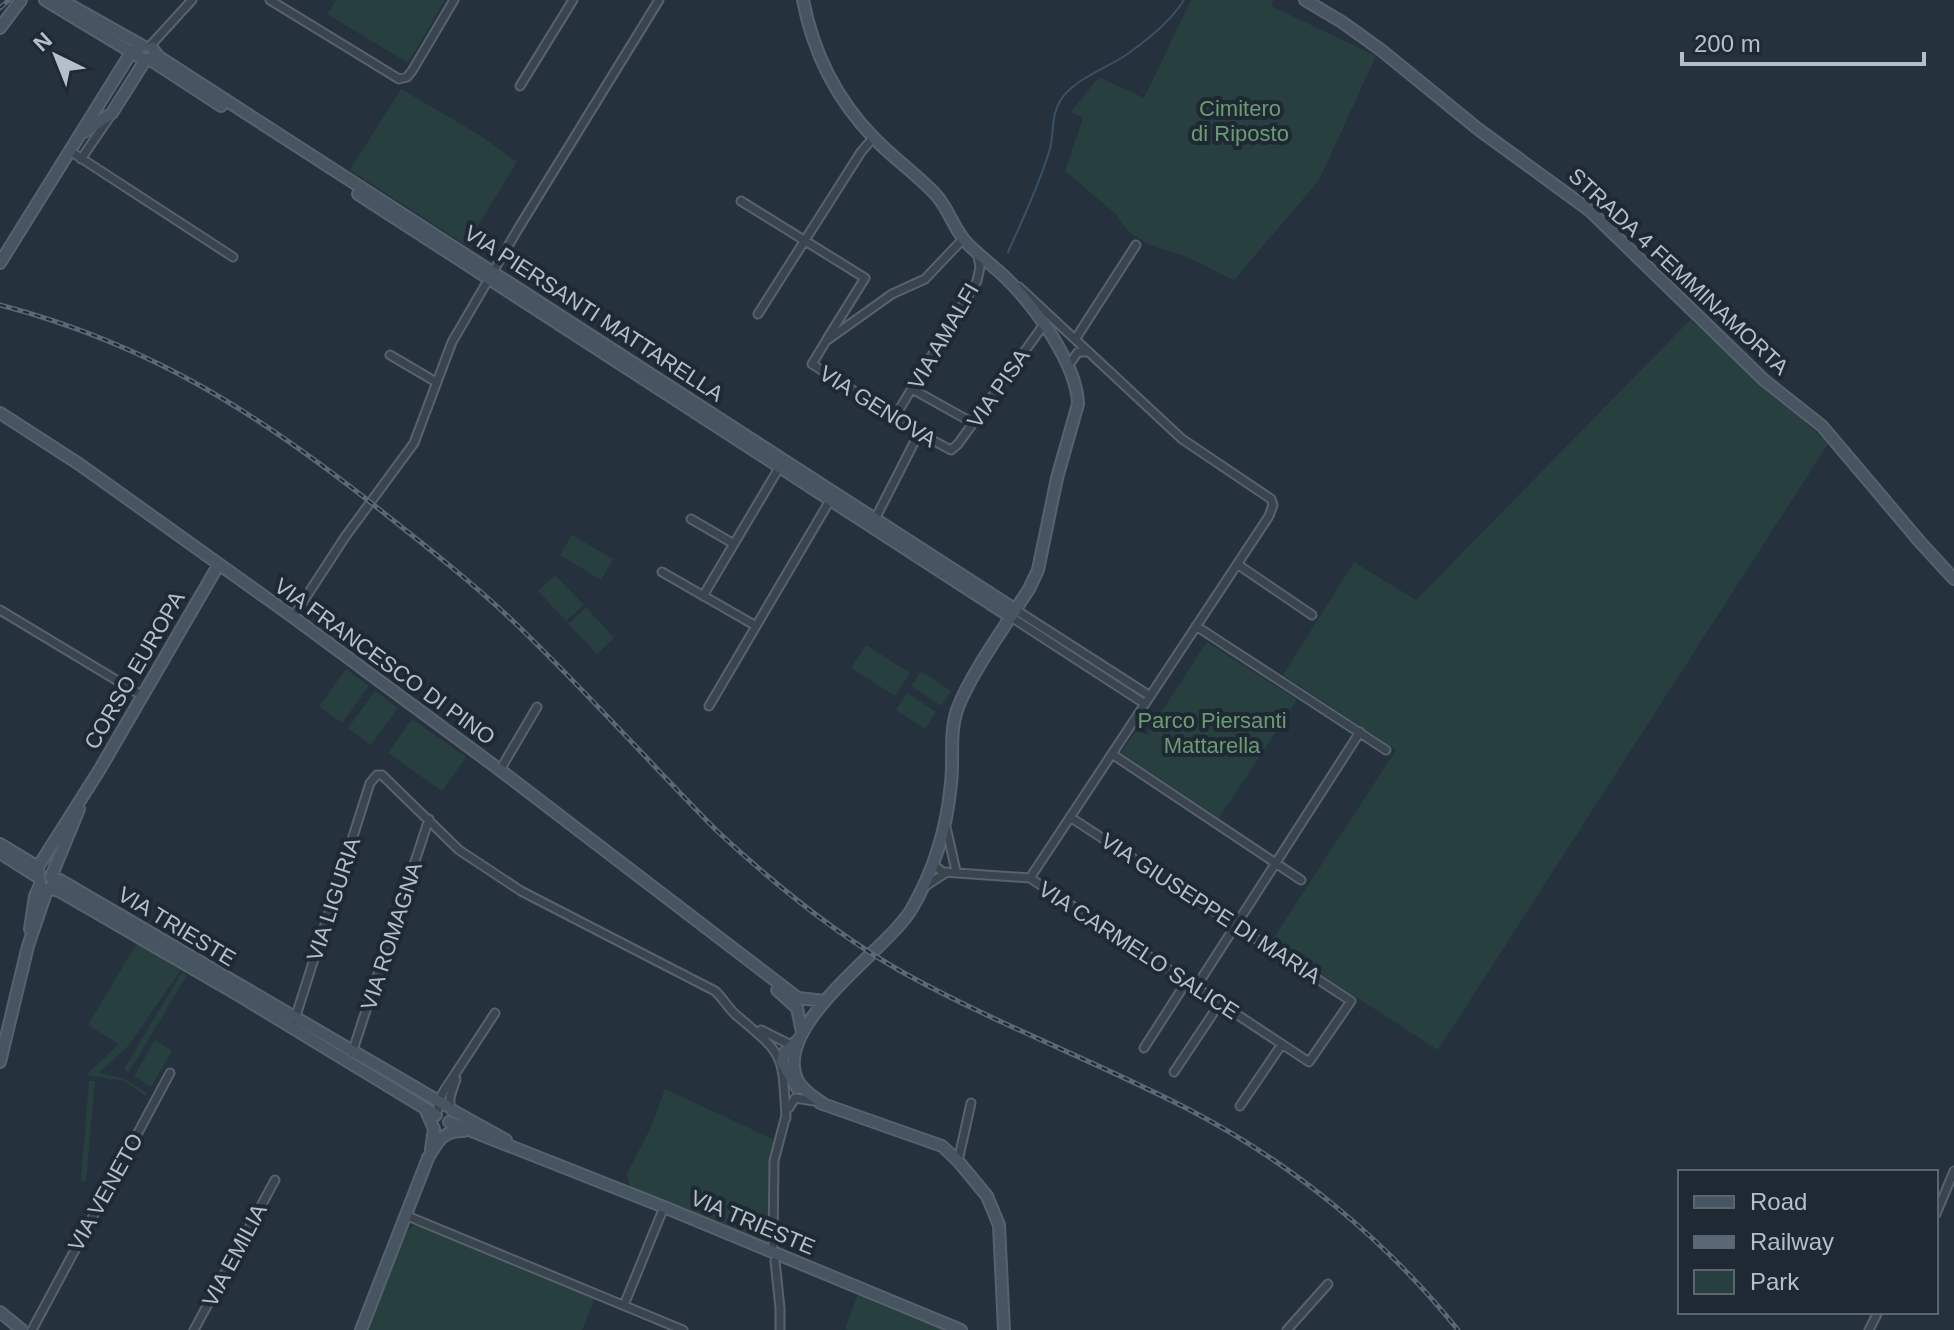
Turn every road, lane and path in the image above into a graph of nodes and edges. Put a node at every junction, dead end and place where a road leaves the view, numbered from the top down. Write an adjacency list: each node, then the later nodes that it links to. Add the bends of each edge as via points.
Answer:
1 (21, 0): 11 (street)
2 (45, 0): 12 (street, VIA PIERSANTI MATTARELLA)
3 (61, 0): 12 (street, VIA PIERSANTI MATTARELLA)
4 (192, 0): 12 (street)
5 (270, 0): 6 (street, via 403,79)
6 (454, 0)
7 (573, 0): 13 (street)
8 (659, 0): 26 (street)
9 (803, 0): 16 (street, via 823,65)
10 (1305, 0): 52 (street, STRADA 4 FEMMINAMORTA, via 1381,50 1589,210 1764,380 1822,426)
11 (0, 28)
12 (144, 52): 14 (street); 15 (street); 26 (street, VIA PIERSANTI MATTARELLA)
13 (520, 86)
14 (112, 113): 15 (street); 18 (street)
15 (80, 136): 17 (street)
16 (873, 138): 20 (street, via 938,197); 21 (street)
17 (70, 151): 18 (street); 25 (street)
18 (81, 159): 24 (street)
19 (741, 201): 21 (street)
20 (963, 239): 23 (street); 32 (street, VIA GENOVA, via 925,279 892,294)
21 (804, 241): 28 (street); 32 (street, via 865,278)
22 (1136, 245): 31 (street)
23 (976, 252): 27 (street); 37 (street, VIA AMALFI, via 977,281)
24 (233, 257)
25 (0, 263)
26 (492, 275): 36 (street, via 452,342); 43 (street, VIA PIERSANTI MATTARELLA); 44 (street, VIA PIERSANTI MATTARELLA)
27 (1006, 277): 29 (street); 30 (street)
28 (758, 314)
29 (1054, 318): 30 (street); 31 (street)
30 (1043, 324): 35 (street); 40 (street, VIA PISA)
31 (1076, 338): 33 (street)
32 (826, 341): 39 (street, VIA GENOVA, via 812,364)
33 (1088, 352): 35 (street, via 1078,352); 50 (street, via 1182,439 1271,499 1272,511)
34 (390, 355): 36 (street)
35 (1068, 368): 55 (street, via 1077,394 1076,415 1038,570)
36 (436, 382): 57 (street, via 414,443)
37 (912, 389): 39 (street, VIA AMALFI); 40 (street)
38 (0, 413): 49 (street, VIA FRANCESCO DI PINO)
39 (894, 418): 41 (street, VIA GENOVA)
40 (973, 423): 42 (street, VIA PISA)
41 (919, 433): 42 (street, VIA GENOVA); 47 (street)
42 (951, 450)
43 (779, 468): 44 (street); 45 (street, VIA PIERSANTI MATTARELLA); 48 (street)
44 (800, 470): 45 (street, VIA PIERSANTI MATTARELLA)
45 (832, 496): 47 (street, VIA PIERSANTI MATTARELLA); 58 (street)
46 (691, 519): 48 (street)
47 (873, 523): 55 (street, VIA PIERSANTI MATTARELLA)
48 (734, 544): 53 (street)
49 (219, 564): 57 (street, VIA FRANCESCO DI PINO); 60 (street, CORSO EUROPA)
50 (1237, 564): 56 (street); 59 (street)
51 (662, 572): 53 (street)
52 (1954, 579)
53 (703, 596): 58 (street)
54 (0, 610): 60 (street)
55 (1014, 613): 61 (street); 71 (street, via 958,708)
56 (1312, 615)
57 (293, 617): 67 (street, VIA FRANCESCO DI PINO)
58 (756, 626): 62 (street)
59 (1196, 626): 61 (street); 64 (street)
60 (141, 695): 68 (street, CORSO EUROPA)
61 (1148, 700): 66 (street)
62 (709, 706)
63 (537, 707): 67 (street)
64 (1360, 732): 65 (street); 77 (street)
65 (1386, 750)
66 (1112, 754): 69 (street); 77 (street)
67 (500, 770): 88 (street, VIA FRANCESCO DI PINO)
68 (92, 781): 73 (street); 75 (street)
69 (1070, 817): 79 (street); 83 (street, VIA GIUSEPPE DI MARIA)
70 (429, 819): 91 (street, VIA LIGURIA, via 382,775 372,779); 92 (street, via 459,850 514,887 715,991); 97 (street, VIA ROMAGNA)
71 (946, 824): 76 (street); 78 (street)
72 (0, 844): 81 (street, VIA TRIESTE)
73 (47, 852): 75 (street); 81 (street)
74 (0, 853): 81 (street, VIA TRIESTE)
75 (59, 857): 81 (street)
76 (933, 862): 78 (street, via 938,870); 78 (street, via 946,856); 82 (street)
77 (1276, 863): 80 (street); 83 (street)
78 (953, 870): 79 (street, VIA CARMELO SALICE); 82 (street)
79 (1030, 878): 84 (street, VIA CARMELO SALICE)
80 (1301, 880)
81 (45, 881): 91 (street, VIA TRIESTE); 98 (street, via 35,896)
82 (920, 892): 86 (street, via 899,925)
83 (1236, 924): 85 (street); 100 (street, VIA GIUSEPPE DI MARIA, via 1351,1001)
84 (1187, 981): 85 (street, VIA CARMELO SALICE); 95 (street)
85 (1196, 987): 87 (street, VIA CARMELO SALICE)
86 (825, 1001): 88 (street); 90 (street)
87 (1220, 1003): 94 (street, VIA CARMELO SALICE); 102 (street)
88 (800, 1004): 90 (street, VIA FRANCESCO DI PINO); 93 (street)
89 (495, 1013): 101 (street)
90 (814, 1015): 93 (street)
91 (294, 1023): 97 (street, VIA TRIESTE)
92 (748, 1024): 96 (street); 99 (street, via 775,1048)
93 (802, 1036): 96 (street)
94 (1282, 1044): 100 (street, VIA CARMELO SALICE); 108 (street)
95 (1144, 1048)
96 (794, 1050): 99 (street, via 784,1053); 104 (street)
97 (351, 1057): 110 (street, VIA TRIESTE); 110 (street, VIA TRIESTE)
98 (0, 1062)
99 (782, 1062): 104 (street); 111 (street)
100 (1309, 1062)
101 (459, 1070): 110 (street); 110 (street)
102 (1174, 1072)
103 (170, 1073): 125 (street, VIA VENETO)
104 (796, 1082): 105 (street); 107 (street); 109 (street)
105 (814, 1101): 107 (street); 109 (street, via 795,1098)
106 (971, 1103): 114 (street)
107 (825, 1105): 114 (street, via 933,1141)
108 (1240, 1106)
109 (789, 1108): 111 (street)
110 (442, 1116): 112 (street); 112 (street, via 451,1131); 113 (street); 119 (street)
111 (786, 1118): 120 (street, via 774,1161)
112 (464, 1131): 113 (street)
113 (529, 1152): 117 (street, VIA TRIESTE)
114 (958, 1161): 126 (street, via 996,1213)
115 (1954, 1171): 118 (street)
116 (275, 1180): 132 (street, VIA EMILIA)
117 (664, 1207): 123 (street); 136 (street, VIA TRIESTE)
118 (1938, 1209)
119 (405, 1215): 123 (street); 133 (street)
120 (773, 1246)
121 (775, 1261): 135 (street)
122 (1328, 1284): 139 (street)
123 (624, 1305): 128 (street)
124 (0, 1312): 130 (street)
125 (40, 1312): 130 (street); 131 (street)
126 (1003, 1316): 137 (street); 138 (street)
127 (0, 1319): 129 (street)
128 (672, 1328): 134 (street)
129 (10, 1330)
130 (22, 1330)
131 (32, 1330)
132 (194, 1330)
133 (361, 1330)
134 (683, 1330)
135 (780, 1330)
136 (961, 1330)
137 (993, 1330)
138 (1004, 1330)
139 (1287, 1330)

